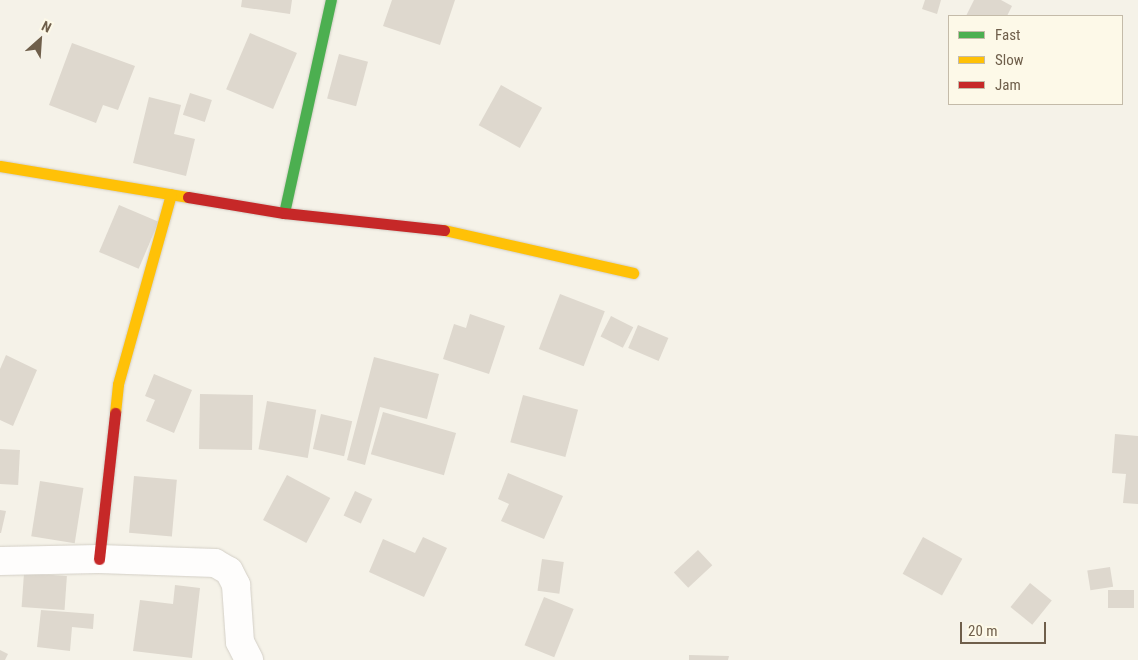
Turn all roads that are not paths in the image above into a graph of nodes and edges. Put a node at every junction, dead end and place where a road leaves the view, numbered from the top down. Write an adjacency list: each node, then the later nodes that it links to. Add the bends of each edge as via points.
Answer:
1 (331, 0): 4 (street)
2 (0, 166): 3 (street)
3 (171, 194): 4 (street); 6 (street, via 118,384)
4 (284, 213): 5 (street, via 446,230)
5 (633, 274)
6 (99, 559): 7 (street); 8 (street, via 215,562 229,571 236,585 240,642)
7 (0, 561)
8 (249, 660)

